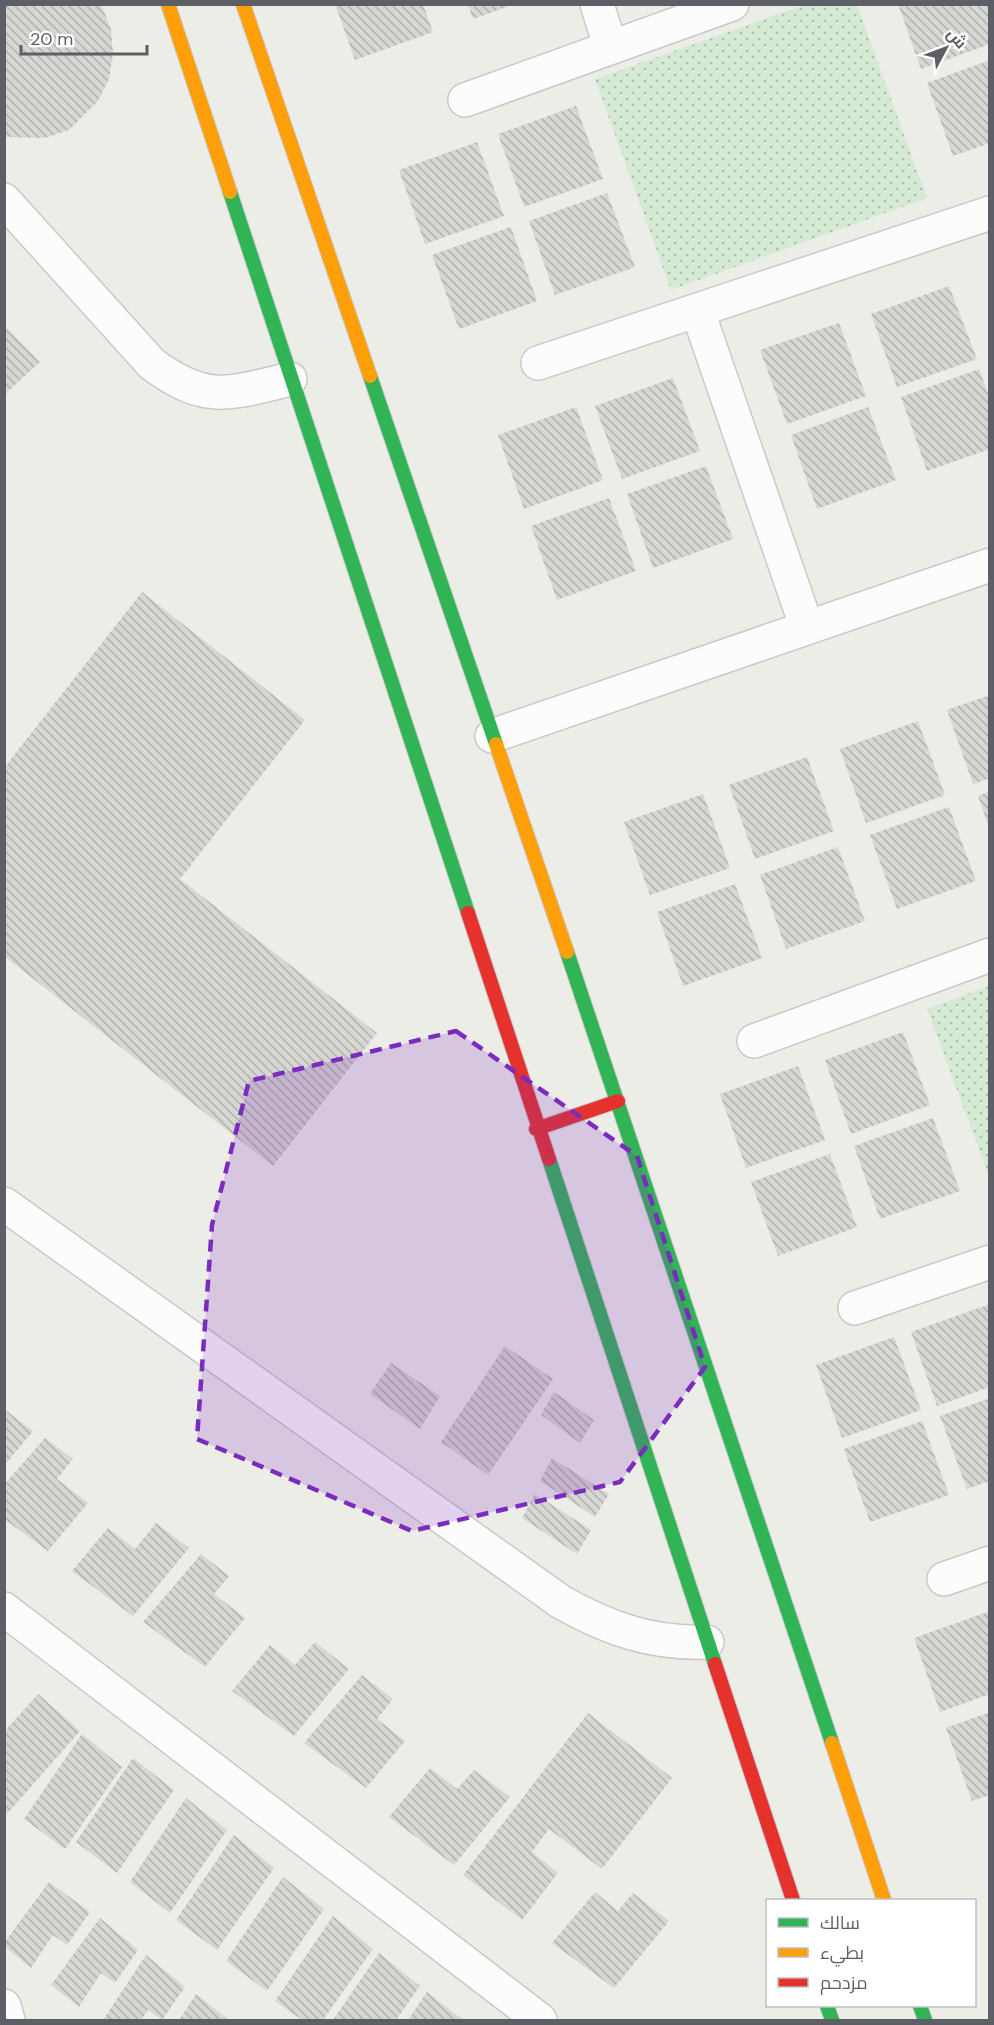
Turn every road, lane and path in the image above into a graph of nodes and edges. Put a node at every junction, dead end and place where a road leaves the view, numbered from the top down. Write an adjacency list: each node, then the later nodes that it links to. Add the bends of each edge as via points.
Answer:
1 (168, 4): 11 (street)
2 (243, 4): 14 (street)
3 (597, 4): 5 (street)
4 (732, 4): 5 (street)
5 (610, 46): 6 (street)
6 (465, 100)
7 (4, 200): 11 (street, via 152,364 175,381 201,391 230,394)
8 (990, 213): 9 (street)
9 (698, 312): 10 (street); 13 (street)
10 (538, 363)
11 (290, 379): 18 (street)
12 (990, 566): 13 (street)
13 (807, 628): 14 (street)
14 (492, 736): 17 (street)
15 (990, 955): 16 (street)
16 (754, 1041)
17 (618, 1101): 18 (street); 27 (street)
18 (536, 1129): 25 (street)
19 (4, 1204): 25 (street, via 561,1602 597,1623 636,1636 676,1644)
20 (990, 1262): 21 (street)
21 (855, 1308)
22 (990, 1563): 23 (street)
23 (944, 1579)
24 (4, 1609): 28 (street)
25 (707, 1642): 26 (street)
26 (793, 1899)
27 (885, 1899)
28 (540, 2020)

